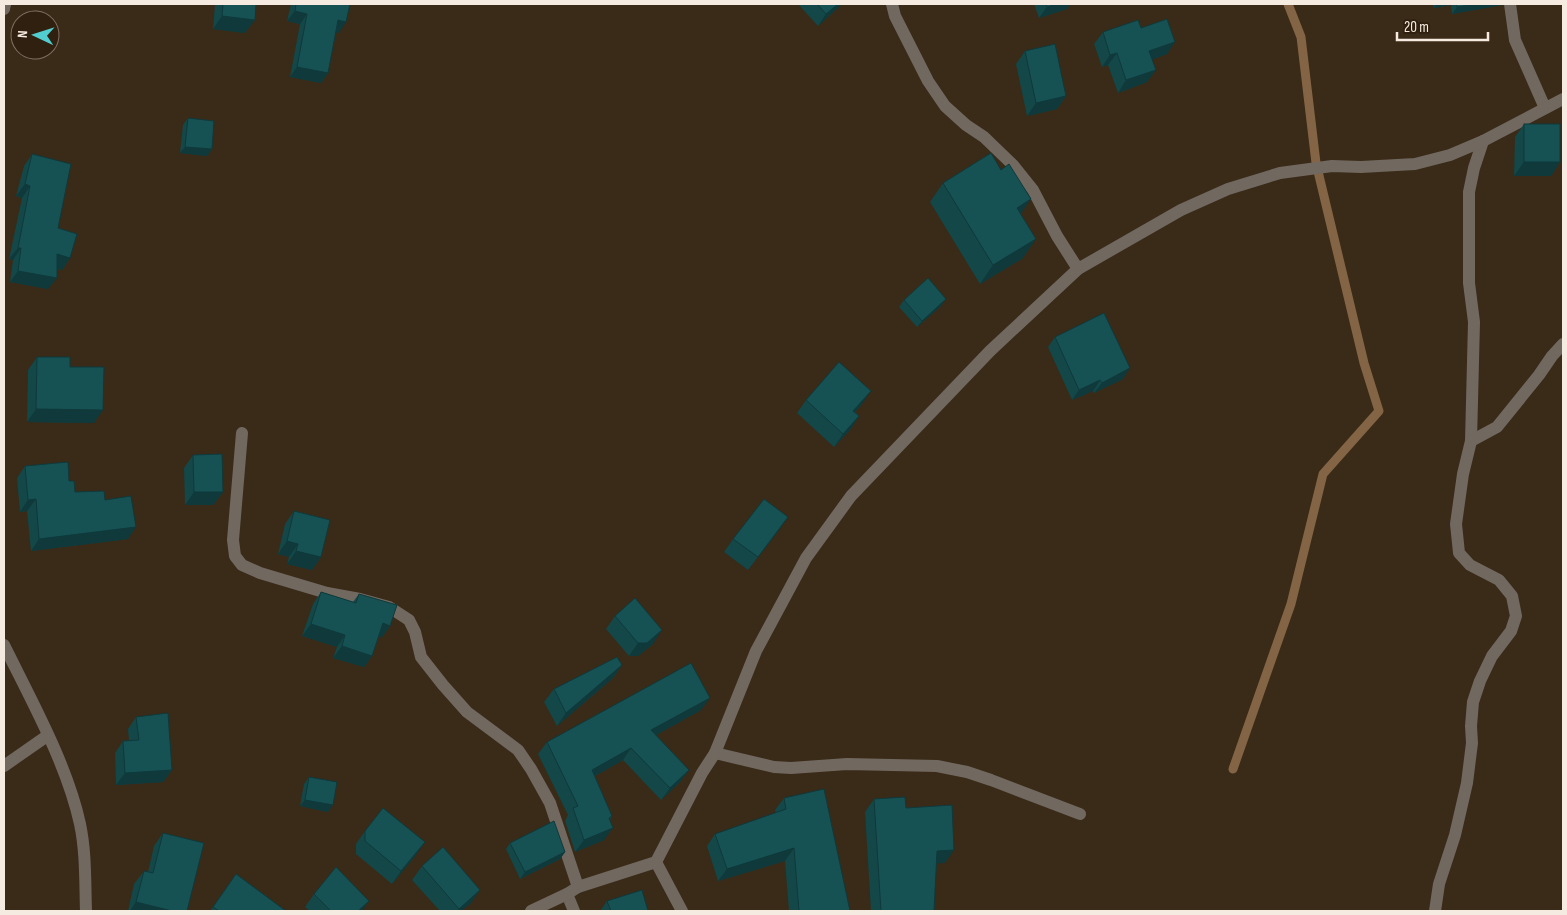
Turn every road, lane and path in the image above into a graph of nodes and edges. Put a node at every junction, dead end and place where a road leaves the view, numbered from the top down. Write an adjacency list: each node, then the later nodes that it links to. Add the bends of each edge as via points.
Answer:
1 (5, 4): 4 (street)
2 (892, 4): 8 (street, via 928,81 945,106 1013,165 1033,190 1056,236)
3 (1510, 4): 6 (street, via 1515,40)
4 (4, 9)
5 (1563, 99): 6 (street)
6 (1545, 108): 7 (street)
7 (1483, 141): 8 (street, via 1450,155 1414,164 1332,166 1280,173 1228,189 1182,210); 11 (street, via 1469,192 1469,283 1474,322)
8 (1078, 269): 14 (street, via 990,351 851,496 806,558 756,651)
9 (1563, 344): 11 (street, via 1497,427)
10 (242, 433): 18 (street, via 233,540 235,556 242,565 260,573 389,608 409,620 421,658 467,712 518,750 531,770 550,803)
11 (1471, 441): 23 (street, via 1462,474 1456,524 1459,553 1470,565 1499,580 1512,596 1516,616 1510,631 1492,656 1473,702 1467,783)
12 (4, 645): 13 (street)
13 (47, 736): 15 (street); 19 (street, via 66,778 80,824)
14 (715, 753): 16 (street, via 791,768 847,764 937,766 991,780); 17 (street)
15 (4, 766)
16 (1080, 814)
17 (656, 862): 18 (street); 22 (street)
18 (572, 890): 20 (street); 21 (street)
19 (86, 911)
20 (531, 911)
21 (574, 911)
22 (682, 911)
23 (1435, 911)

